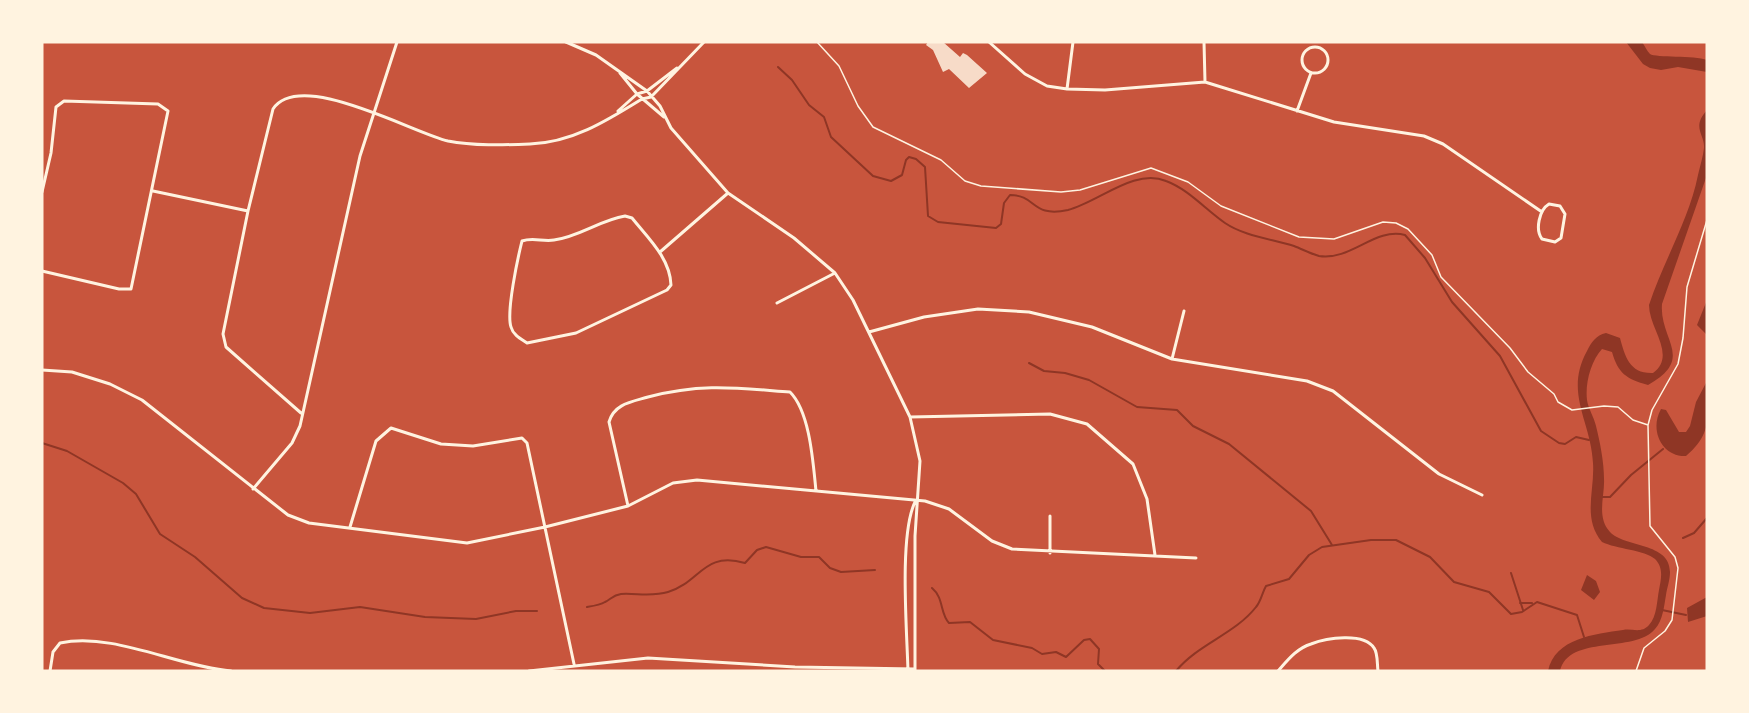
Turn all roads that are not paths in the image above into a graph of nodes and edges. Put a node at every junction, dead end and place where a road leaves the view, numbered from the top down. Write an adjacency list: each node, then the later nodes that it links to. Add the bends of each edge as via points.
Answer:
1 (397, 42): 17 (street)
2 (566, 42): 8 (street, via 596,55)
3 (704, 42): 7 (street)
4 (989, 42): 11 (street, via 1026,74 1047,86)
5 (1073, 42): 11 (street)
6 (1204, 42): 10 (street)
7 (678, 68): 12 (street); 14 (street)
8 (620, 72): 12 (street); 13 (street)
9 (1311, 73): 9 (street, via 1320,73 1326,67 1328,58 1320,48 1307,49 1302,56 1304,68); 16 (street)
10 (1206, 82): 11 (street); 16 (street)
11 (1068, 89)
12 (647, 91): 13 (street); 14 (street)
13 (637, 94): 15 (street); 18 (street)
14 (651, 97): 15 (street); 19 (street)
15 (642, 99): 18 (street); 19 (street)
16 (1297, 111): 24 (street, via 1334,122 1424,136 1443,144)
17 (373, 112): 18 (street, via 448,141 531,144 557,141 593,128); 23 (street, via 323,97 279,100 273,109); 33 (street)
18 (617, 113)
19 (665, 118): 22 (street)
20 (153, 191): 21 (street, via 168,111 158,104 64,101 56,106); 23 (street); 26 (street, via 131,289)
21 (42, 192)
22 (728, 193): 25 (street); 27 (street, via 794,238)
23 (248, 211): 33 (street, via 224,341 226,347)
24 (1542, 212): 24 (street, via 1539,235 1551,243 1558,241 1563,234 1565,210 1552,204)
25 (660, 252): 25 (street, via 632,218 625,216 568,237 522,241 510,326 527,343 543,342 576,333 667,290 672,285 671,275)
26 (42, 271)
27 (835, 273): 28 (street); 30 (street)
28 (777, 303)
29 (1184, 311): 31 (street)
30 (869, 332): 31 (street, via 924,317 978,309 1029,312 1092,327); 34 (street)
31 (1172, 359): 37 (street, via 1307,381 1333,391 1439,474)
32 (42, 369): 35 (street, via 81,375 142,400)
33 (301, 413): 35 (street, via 292,443)
34 (910, 417): 38 (street, via 920,461); 44 (street, via 1050,414 1087,424 1133,464 1147,499)
35 (253, 489): 42 (street, via 288,515 309,523)
36 (816, 491): 38 (street); 39 (street, via 690,480 657,490); 39 (street, via 804,416 790,392 710,386 682,388 623,404 612,412 609,422)
37 (1482, 495)
38 (916, 501): 43 (street, via 949,509 992,541 1012,549); 48 (street, via 909,514 907,538); 49 (street)
39 (628, 506): 41 (street)
40 (1050, 516): 43 (street)
41 (545, 527): 42 (street, via 467,543); 42 (street, via 527,443 522,438 462,446 441,444 391,428 376,441); 46 (street)
42 (350, 528)
43 (1050, 553): 44 (street)
44 (1155, 555): 45 (street)
45 (1196, 558)
46 (574, 664): 47 (street, via 648,658); 52 (street)
47 (795, 669): 48 (street)
48 (908, 670): 49 (street)
49 (915, 670)
50 (50, 671): 51 (street, via 53,652 60,643 80,639 204,669)
51 (231, 671)
52 (530, 671)
53 (1278, 671): 54 (street, via 1310,644 1356,637 1375,649)
54 (1378, 671)

